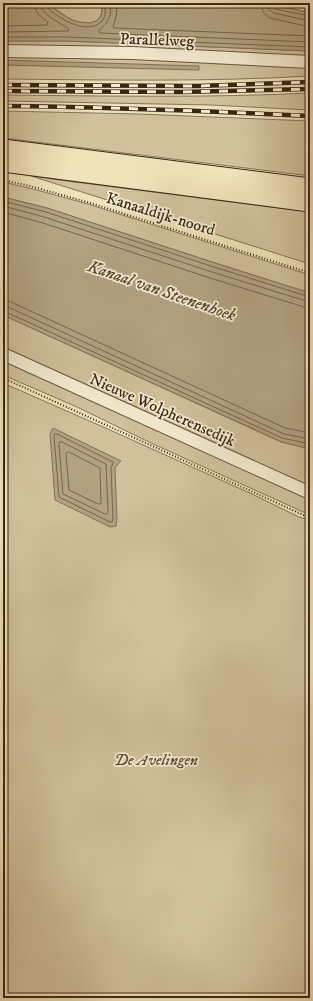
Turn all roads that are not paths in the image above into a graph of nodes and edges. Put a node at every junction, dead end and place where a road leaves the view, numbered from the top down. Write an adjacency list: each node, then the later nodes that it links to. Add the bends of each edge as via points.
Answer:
1 (3, 51): 2 (street, Parallelweg)
2 (310, 62)
3 (3, 148): 5 (highway)
4 (3, 163): 6 (highway)
5 (310, 187)
6 (310, 203)
7 (3, 354): 8 (street, Nieuwe Wolpherensedijk)
8 (310, 493)

